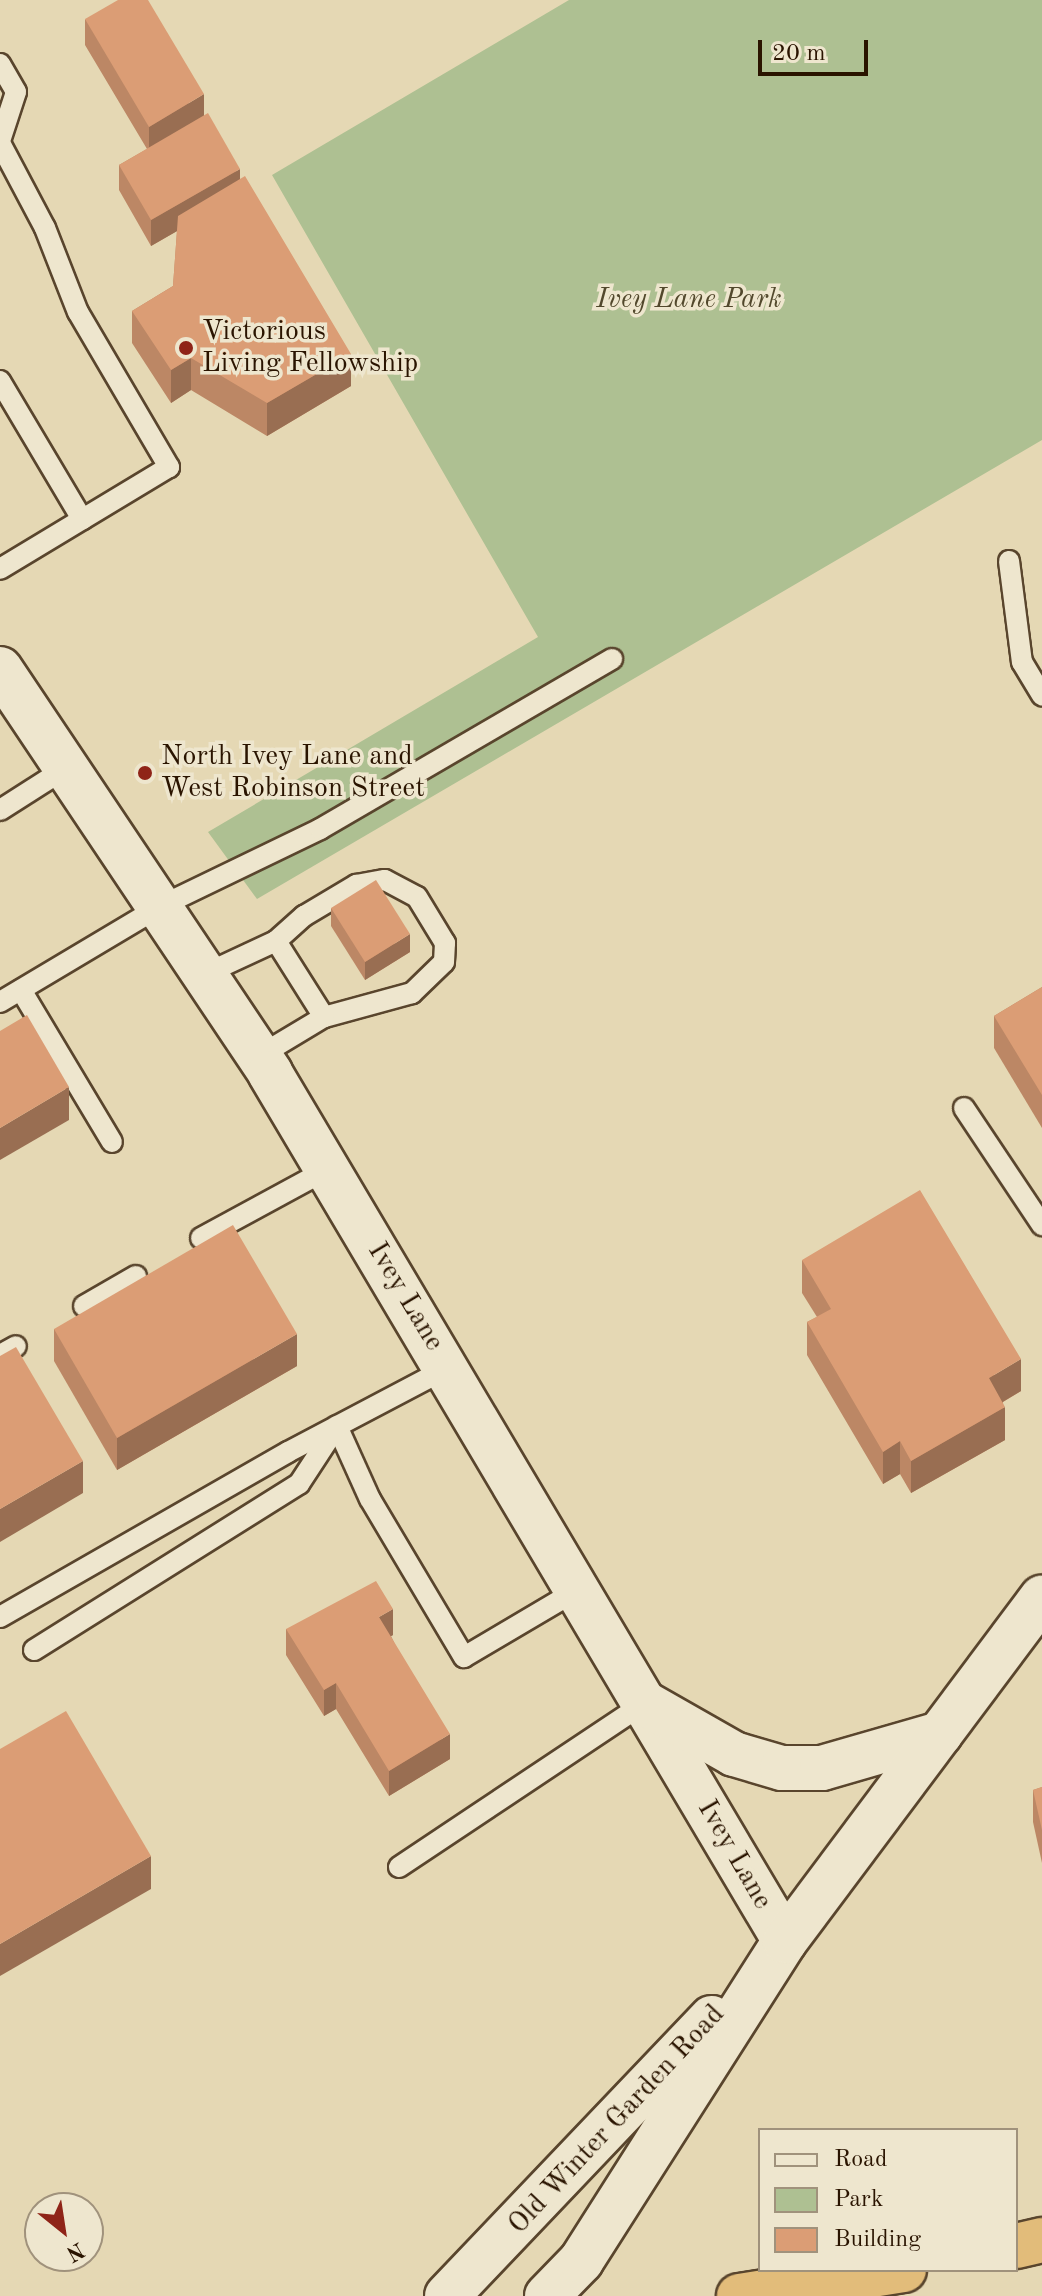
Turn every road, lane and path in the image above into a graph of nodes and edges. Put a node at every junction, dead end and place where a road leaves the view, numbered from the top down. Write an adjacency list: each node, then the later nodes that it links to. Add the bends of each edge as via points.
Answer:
1 (0, 64): 2 (lane, via 16,92)
2 (0, 142): 4 (lane, via 45,228 78,312 169,467)
3 (0, 381): 4 (lane)
4 (82, 519): 6 (lane)
5 (1009, 561): 9 (lane, via 1022,662)
6 (0, 569)
7 (612, 659): 12 (lane, via 320,829)
8 (0, 669): 10 (main road, Ivey Lane)
9 (1042, 695)
10 (66, 768): 11 (lane); 12 (main road, Ivey Lane)
11 (0, 810)
12 (161, 906): 14 (main road, Ivey Lane); 15 (lane)
13 (276, 941): 14 (lane); 17 (lane); 17 (lane, via 304,916 356,885 385,880 417,897 445,943 444,962 412,993)
14 (205, 974): 18 (main road, Ivey Lane)
15 (21, 990): 16 (lane); 20 (lane)
16 (0, 1002)
17 (324, 1017): 18 (lane)
18 (259, 1056): 21 (main road, Ivey Lane)
19 (964, 1108): 22 (lane)
20 (112, 1142)
21 (328, 1169): 23 (lane); 26 (main road, Ivey Lane)
22 (1042, 1225)
23 (201, 1238)
24 (136, 1276): 25 (lane)
25 (84, 1306)
26 (447, 1368): 27 (lane); 28 (main road, Ivey Lane)
27 (337, 1426): 28 (lane, via 370,1499 464,1657); 30 (lane); 31 (lane, via 299,1484)
28 (579, 1589): 32 (main road, Ivey Lane)
29 (1042, 1597): 33 (main road, Old Winter Garden Road)
30 (0, 1617)
31 (34, 1650)
32 (645, 1703): 33 (main road, via 734,1754 782,1768 822,1768); 34 (lane); 35 (main road, Ivey Lane)
33 (940, 1734): 35 (main road, Old Winter Garden Road)
34 (399, 1867)
35 (785, 1941): 39 (main road, Old Winter Garden Road); 40 (main road, Old Winter Garden Road, via 581,2261)
36 (1042, 2240): 37 (highway)
37 (1018, 2246)
38 (891, 2272): 41 (highway)
39 (447, 2296)
40 (547, 2296)
41 (739, 2296)

